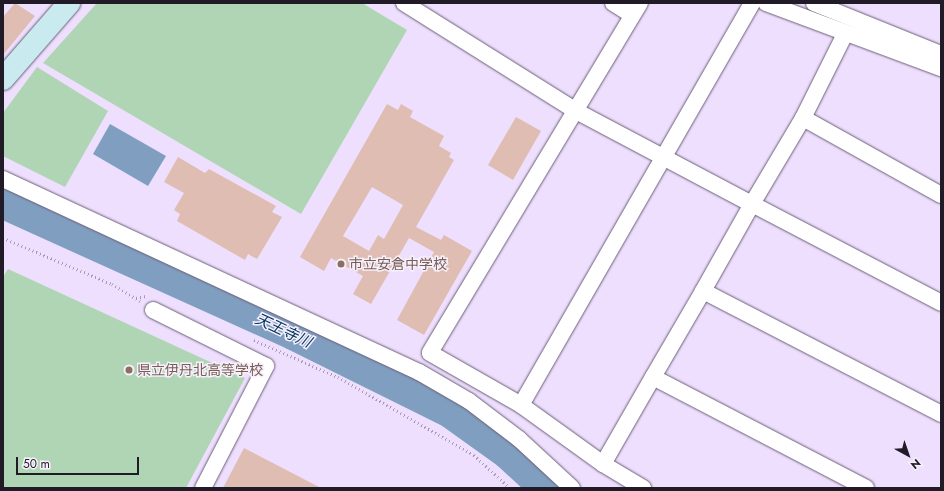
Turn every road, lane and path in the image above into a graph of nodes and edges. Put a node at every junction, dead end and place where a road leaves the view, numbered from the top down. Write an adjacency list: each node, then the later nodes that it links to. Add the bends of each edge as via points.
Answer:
1 (69, 3): 11 (street)
2 (404, 3): 12 (street)
3 (613, 3): 7 (street)
4 (752, 3): 14 (street)
5 (766, 3): 8 (street)
6 (814, 3): 9 (street)
7 (636, 9): 12 (street)
8 (845, 34): 10 (street); 13 (street)
9 (941, 54)
10 (941, 68)
11 (3, 79)
12 (576, 111): 14 (street); 25 (street, via 430,353)
13 (803, 118): 16 (street); 17 (street)
14 (663, 158): 17 (street); 25 (street)
15 (3, 179): 30 (street, via 419,372 502,426)
16 (941, 194)
17 (752, 204): 19 (street); 21 (street)
18 (3, 238): 20 (path)
19 (703, 290): 24 (street); 26 (street)
20 (136, 298): 22 (path); 22 (path, via 140,295)
21 (941, 303)
22 (154, 304): 28 (street, via 266,366)
23 (247, 337): 29 (path, via 338,377 474,455)
24 (653, 377): 27 (street); 32 (street)
25 (521, 405): 27 (street)
26 (941, 414)
27 (603, 464): 31 (street)
28 (203, 488)
29 (510, 488)
30 (572, 488)
31 (643, 488)
32 (866, 488)

